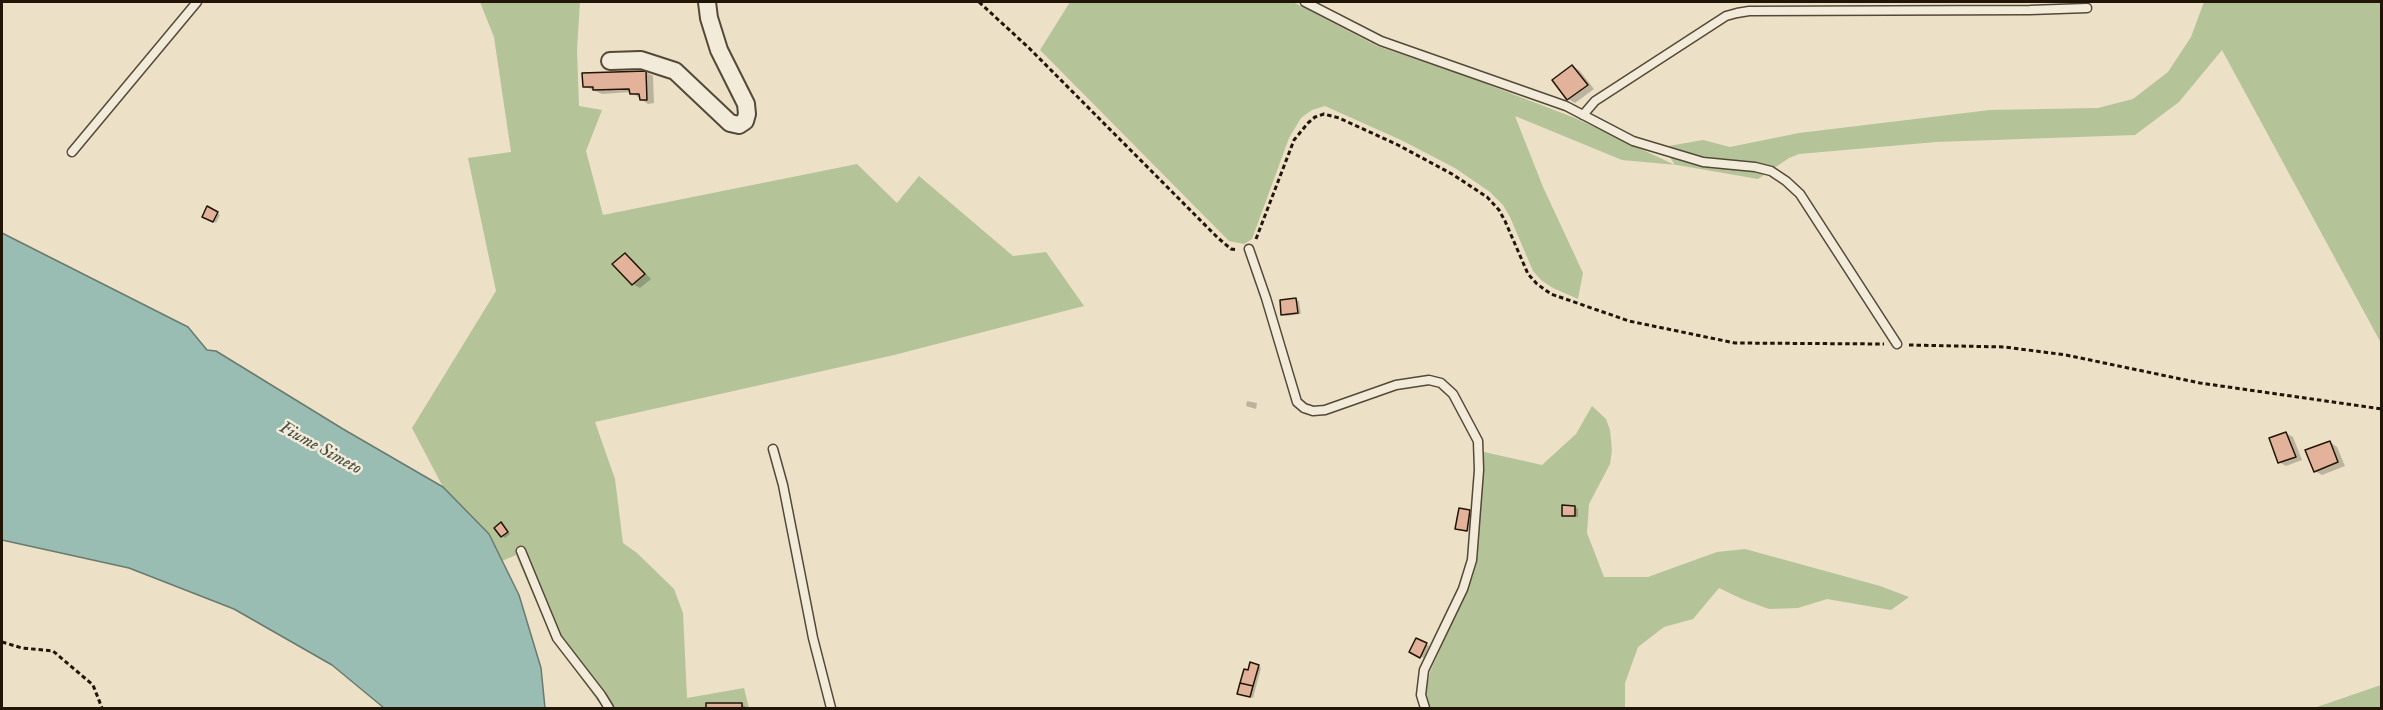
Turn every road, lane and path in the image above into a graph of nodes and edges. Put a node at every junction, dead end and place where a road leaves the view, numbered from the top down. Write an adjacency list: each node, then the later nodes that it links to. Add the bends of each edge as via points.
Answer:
1 (197, 2): 8 (lane)
2 (707, 2): 6 (street, via 719,50 746,104 745,121 739,125 730,123 675,71 641,60)
3 (979, 2): 9 (path, via 1218,238 1231,249)
4 (1305, 2): 7 (lane, via 1381,41)
5 (2087, 8): 7 (lane, via 1749,11 1726,15 1595,101)
6 (610, 61)
7 (1583, 115): 10 (lane, via 1660,150 1703,162 1755,167 1786,181 1800,194)
8 (72, 152)
9 (1249, 249): 10 (path, via 1255,243 1294,140 1308,123 1324,114 1398,145 1486,197 1505,220 1528,274 1551,294 1629,321 1735,343); 18 (lane, via 1297,402 1304,408 1325,410 1396,385 1429,380 1442,383 1453,394 1478,441 1473,560 1424,670 1421,695)
10 (1896, 344): 11 (path, via 2005,347 2066,355 2200,383)
11 (2382, 409)
12 (773, 449): 17 (lane)
13 (521, 552): 16 (lane, via 558,638)
14 (2, 642): 15 (path, via 53,651 93,686)
15 (102, 708)
16 (609, 708)
17 (831, 708)
18 (1425, 708)

